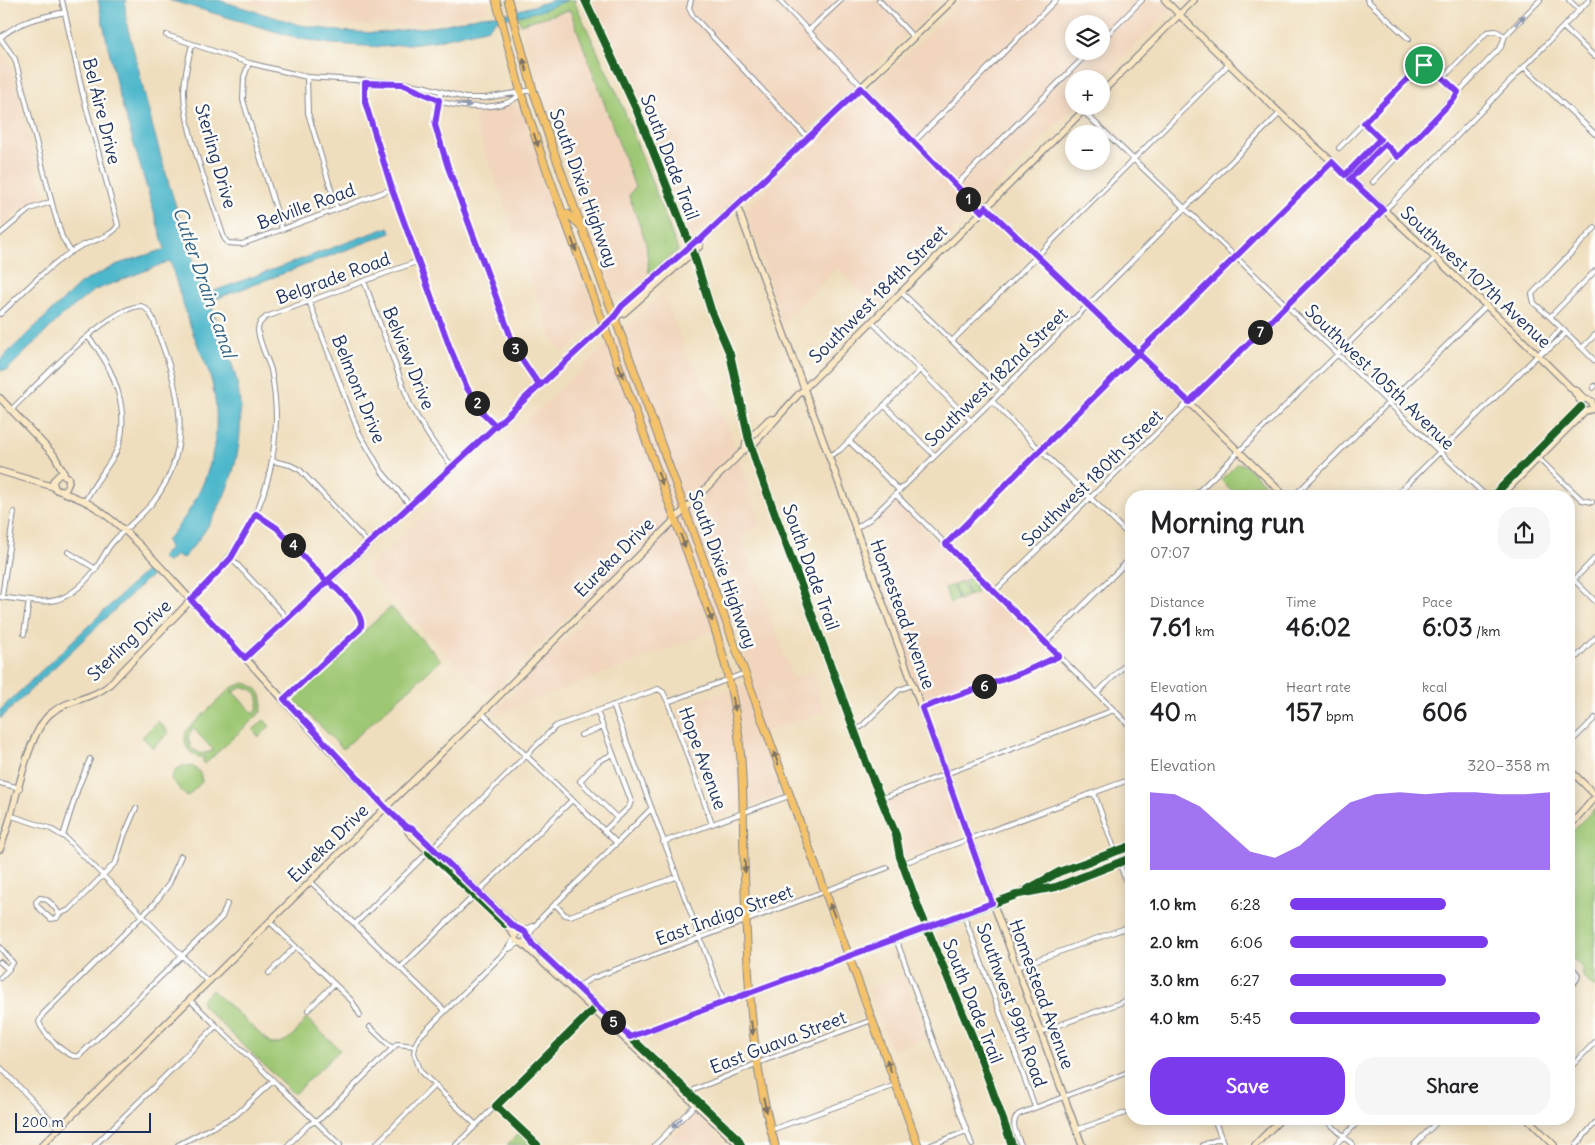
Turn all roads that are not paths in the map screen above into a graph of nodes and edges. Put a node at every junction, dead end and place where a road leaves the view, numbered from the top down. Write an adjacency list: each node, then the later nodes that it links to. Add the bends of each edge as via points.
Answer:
1 (62, 0): 18 (street, Bel Aire Drive)
2 (496, 0): 43 (highway, South Dixie Highway)
3 (691, 0): 50 (street, via 689,5 693,16)
4 (778, 0): 21 (street)
5 (841, 0): 21 (street)
6 (879, 0): 26 (street)
7 (953, 0): 26 (street)
8 (1056, 0): 52 (street)
9 (1142, 0): 22 (street)
10 (1164, 0): 19 (street, Southwest 107th Avenue)
11 (1194, 0): 19 (street)
12 (1367, 0): 27 (street)
13 (1540, 0): 24 (street, one-way to 13)
14 (1569, 0): 17 (street)
15 (1589, 0): 17 (street, Southwest 180th Street)
16 (509, 4): 40 (highway, South Dixie Highway, one-way to 16)
17 (1579, 10): 20 (street, Southwest 180th Street)
18 (65, 12): 25 (street, via 26,20); 76 (street, Bel Aire Drive, via 83,95 118,218 117,227 110,233)
19 (1179, 15): 32 (street, Southwest 107th Avenue); 38 (street)
20 (1563, 27): 29 (street); 33 (street, Southwest 180th Street)
21 (808, 31): 39 (street)
22 (1110, 31)
23 (166, 35): 28 (street)
24 (1505, 36): 35 (street, via 1496,30 1487,32); 42 (street, via 1501,47)
25 (0, 38): 63 (street, via 15,59)
26 (914, 38): 39 (street)
27 (1409, 39)
28 (192, 44): 31 (street); 75 (street, Sterling Drive, via 185,73 186,108 224,238)
29 (1595, 57)
30 (1081, 60): 60 (street)
31 (249, 63): 34 (street); 73 (street, via 244,77 243,100)
32 (1229, 64): 45 (street, Southwest 107th Avenue); 56 (street)
33 (1524, 67): 49 (street); 68 (street, Southwest 180th Street)
34 (307, 77): 36 (street); 65 (street, via 308,113)
35 (1443, 78): 42 (street); 48 (street, via 1431,67 1420,66)
36 (365, 83): 37 (street); 61 (street, via 365,102)
37 (402, 84): 41 (street); 44 (street)
38 (1110, 84)
39 (861, 88): 50 (street); 52 (street)
40 (533, 90): 43 (street); 69 (highway, South Dixie Highway)
41 (441, 92): 43 (street, via 474,98); 44 (street)
42 (1458, 92): 55 (street)
43 (521, 93): 44 (street, one-way to 43, via 480,106 515,101); 62 (highway, South Dixie Highway, one-way to 62)
44 (439, 100): 105 (street, via 435,125 448,167 516,351)
45 (1280, 113): 57 (street, Southwest 107th Avenue); 66 (street, Southwest 182nd Street)
46 (1078, 115): 67 (street, Southwest 184th Street)
47 (1086, 115): 56 (street, Southwest 105th Avenue)
48 (1364, 123): 51 (street); 54 (street)
49 (1595, 134)
50 (808, 138): 64 (street)
51 (1380, 139): 53 (street); 58 (street)
52 (914, 142): 60 (street)
53 (1385, 144): 55 (street); 58 (street)
54 (1339, 148)
55 (1398, 157): 59 (street)
56 (1134, 160): 66 (street, Southwest 105th Avenue); 77 (street)
57 (1332, 162): 58 (street, Southwest 107th Avenue); 78 (street)
58 (1347, 177): 68 (street, Southwest 107th Avenue)
59 (1373, 182)
60 (955, 186): 67 (street)
61 (392, 189): 65 (street, Belville Road); 80 (street)
62 (557, 199): 69 (highway); 70 (highway, South Dixie Highway)
63 (51, 202): 74 (street, via 30,209); 76 (street)
64 (737, 206): 89 (street, via 700,240 700,246 624,313); 106 (street, Homestead Avenue)
65 (338, 209): 73 (street, Belville Road)
66 (1185, 209): 78 (street, Southwest 105th Avenue); 85 (street, Southwest 182nd Street)
67 (984, 210): 77 (street); 83 (street, Southwest 184th Street)
68 (1383, 210): 79 (street, Southwest 107th Avenue); 86 (street, Southwest 180th Street)
69 (576, 212): 71 (highway, South Dixie Highway)
70 (563, 214): 71 (highway, via 568,214); 93 (highway, South Dixie Highway, one-way to 93)
71 (582, 227): 89 (highway, South Dixie Highway)
72 (1595, 228): 90 (street, via 1532,294 1534,303)
73 (282, 229): 75 (street, Belville Road, via 242,244)
74 (0, 234)
75 (230, 245)
76 (71, 252): 88 (street, via 51,266)
77 (1038, 257): 85 (street); 98 (street)
78 (1235, 257): 86 (street, Southwest 105th Avenue); 100 (street)
79 (1435, 258): 87 (street, Southwest 107th Avenue); 101 (street)
80 (419, 261): 82 (street, Belgrade Road); 116 (street, via 463,380 479,407)
81 (1595, 271): 90 (street)
82 (364, 282): 84 (street, Belgrade Road); 128 (street, Belview Drive, via 411,407 432,442)
83 (901, 292): 91 (street, Southwest 184th Street); 98 (street)
84 (309, 301): 92 (street, Belgrade Road, via 266,317); 151 (street, Belmont Drive, via 358,431 382,472)
85 (1088, 305): 100 (street); 107 (street, Southwest 182nd Street)
86 (1286, 306): 101 (street, Southwest 105th Avenue); 110 (street, Southwest 180th Street)
87 (1486, 306): 102 (street, Southwest 107th Avenue); 111 (street)
88 (0, 314)
89 (614, 317): 93 (street); 117 (highway, South Dixie Highway)
90 (1550, 317): 94 (street)
91 (872, 322): 104 (street); 106 (street, Southwest 184th Street)
92 (260, 323): 126 (street, Sterling Drive, via 258,331 275,394)
93 (604, 326): 105 (street); 118 (highway, South Dixie Highway, one-way to 118)
94 (1562, 328): 95 (street); 102 (street)
95 (1566, 333): 99 (street); 102 (street)
96 (1595, 335): 99 (street)
97 (88, 337): 114 (street); 149 (street, via 105,361 120,403 122,421 116,452); 157 (street, via 124,310 136,306 146,308 177,390 180,437 172,465 157,496)
98 (952, 341): 107 (street)
99 (1582, 348): 103 (street)
100 (1138, 353): 110 (street); 120 (street)
101 (1336, 355): 111 (street, Southwest 105th Avenue); 121 (street)
102 (1538, 355): 113 (street, Southwest 107th Avenue); 122 (street)
103 (1595, 360)
104 (920, 370): 112 (street); 115 (street)
105 (539, 385): 116 (street)
106 (804, 389): 123 (street, Homestead Avenue); 152 (street, Southwest 184th Street, via 775,418 769,419 746,442 745,449)
107 (1003, 390): 109 (street, Southwest 182nd Street)
108 (0, 398): 114 (street)
109 (992, 400): 115 (street, Southwest 182nd Street); 120 (street)
110 (1189, 402): 121 (street); 148 (street, Southwest 180th Street)
111 (1389, 403): 122 (street, Southwest 105th Avenue); 138 (street)
112 (884, 405): 119 (street); 124 (street)
113 (1588, 408): 125 (street)
114 (11, 410): 127 (street)
115 (971, 421): 124 (street, Southwest 182nd Street)
116 (496, 426): 128 (street)
117 (658, 433): 118 (highway); 152 (highway, South Dixie Highway)
118 (645, 438): 155 (highway, South Dixie Highway, one-way to 155)
119 (849, 441): 123 (street); 135 (street)
120 (1040, 450): 148 (street); 160 (street)
121 (1240, 451): 136 (street); 137 (street)
122 (1440, 452): 139 (street); 140 (street, Southwest 105th Avenue)
123 (828, 456): 156 (street, Homestead Avenue)
124 (934, 456): 135 (street, Southwest 182nd Street)
125 (1537, 456): 141 (street); 142 (street); 143 (street)
126 (273, 461): 154 (street, Sterling Drive); 159 (street, via 300,470)
127 (59, 462): 130 (street); 131 (street)
128 (452, 466): 151 (street)
129 (0, 471): 132 (street)
130 (65, 475): 131 (street); 133 (street)
131 (56, 477): 132 (street); 134 (street)
132 (39, 481): 134 (street)
133 (69, 485): 144 (street); 147 (street)
134 (54, 487): 144 (street)
135 (899, 490): 146 (street, Southwest 182nd Street)
136 (1200, 490)
137 (1280, 490)
138 (1300, 490)
139 (1401, 490)
140 (1480, 490)
141 (1500, 490)
142 (1506, 490)
143 (1572, 490)
144 (61, 491): 147 (street)
145 (1575, 493): 150 (street, via 1582,500)
146 (895, 494): 156 (street, Southwest 182nd Street, via 866,523); 160 (street)
147 (77, 497): 149 (street)
148 (1091, 498): 158 (street); 169 (street, Southwest 180th Street)
149 (85, 502): 157 (street)
150 (1592, 502)
151 (410, 506): 159 (street)
152 (685, 507): 155 (street, Southwest 184th Street); 176 (highway, South Dixie Highway)
153 (14, 512): 170 (street)
154 (256, 514): 162 (street, Sterling Drive); 167 (street, via 277,528)
155 (675, 518): 178 (highway, South Dixie Highway, one-way to 178); 194 (street, Eureka Drive)
156 (855, 529): 186 (street, Homestead Avenue)
157 (124, 531): 165 (street, via 110,545); 171 (street)
158 (1125, 531)
159 (369, 544): 167 (street)
160 (946, 544): 169 (street)
161 (68, 552): 165 (street)
162 (231, 558): 171 (street, Sterling Drive); 174 (street)
163 (1595, 558): 166 (street)
164 (1125, 564): 179 (street)
165 (96, 569): 172 (street, via 66,597 47,603)
166 (1575, 579)
167 (328, 581): 174 (street); 188 (street, via 360,615 363,625)
168 (1575, 581): 173 (street)
169 (994, 592): 179 (street)
170 (1, 597): 172 (street)
171 (191, 600): 181 (street); 208 (street, Sterling Drive, via 108,686 61,706 46,718 34,736)
172 (29, 601): 175 (street)
173 (1595, 601)
174 (287, 618): 181 (street)
175 (24, 634)
176 (732, 636): 178 (highway); 184 (highway, South Dixie Highway)
177 (1595, 638): 182 (street)
178 (718, 640): 185 (highway, South Dixie Highway)
179 (1046, 642): 180 (street)
180 (1059, 656): 187 (street); 191 (street)
181 (245, 658): 188 (street)
182 (1575, 659)
183 (1125, 665): 187 (street)
184 (745, 673): 185 (street); 210 (highway, South Dixie Highway, one-way to 184)
185 (729, 679): 189 (street); 217 (highway, South Dixie Highway, one-way to 217, via 740,748)
186 (912, 685): 191 (street, Homestead Avenue); 198 (street, via 899,690)
187 (1097, 693): 192 (street)
188 (284, 699): 214 (street)
189 (668, 702): 190 (street, via 658,689); 221 (street, Hope Avenue)
190 (613, 705): 193 (street); 216 (street)
191 (922, 708): 204 (street, Homestead Avenue)
192 (1114, 710): 196 (street); 204 (street)
193 (597, 711): 197 (street); 202 (street, via 556,726)
194 (482, 713): 202 (street); 214 (street, Eureka Drive)
195 (1595, 718): 200 (street)
196 (1125, 721)
197 (603, 727): 199 (street); 201 (street)
198 (861, 728)
199 (581, 735)
200 (1575, 738)
201 (613, 754): 219 (street, via 631,801); 219 (street, via 599,761 580,781)
202 (527, 756): 213 (street); 229 (street)
203 (90, 759): 223 (street)
204 (944, 775): 212 (street); 224 (street, Homestead Avenue)
205 (1575, 775): 211 (street)
206 (1125, 781): 209 (street)
207 (0, 783): 208 (street)
208 (20, 788): 218 (street, Sterling Drive)
209 (1094, 793): 224 (street); 230 (street)
210 (790, 796): 217 (street); 240 (highway, South Dixie Highway)
211 (1595, 796): 220 (street)
212 (885, 797)
213 (572, 800): 222 (street); 241 (street)
214 (385, 807): 229 (street, via 406,827 413,829); 239 (street, Eureka Drive)
215 (136, 808): 236 (street, via 118,858)
216 (651, 809): 225 (street); 226 (street)
217 (744, 813): 221 (street); 250 (highway, South Dixie Highway, one-way to 250)
218 (12, 816): 223 (street); 228 (street, Sterling Drive)
219 (617, 818): 222 (street)
220 (1575, 820)
221 (712, 824): 225 (street)
222 (604, 831): 226 (street)
223 (63, 836): 236 (street)
224 (969, 839): 233 (street); 243 (street, Homestead Avenue)
225 (663, 842): 237 (street)
226 (617, 843): 245 (street)
227 (1125, 848): 230 (street)
228 (0, 849)
229 (431, 851): 241 (street); 251 (street)
230 (1116, 851): 234 (street); 242 (street, via 1060,872)
231 (181, 856): 248 (street, via 165,890)
232 (1125, 860): 234 (street)
233 (909, 861)
234 (1120, 862): 238 (street); 242 (street, via 1056,887)
235 (887, 868): 240 (street, East Indigo Street)
236 (103, 876): 247 (street, via 69,910); 248 (street)
237 (676, 877): 245 (street, via 570,916); 256 (street)
238 (1125, 877)
239 (310, 881): 249 (street, Eureka Drive); 251 (street)
240 (825, 892): 250 (street, East Indigo Street); 262 (highway, South Dixie Highway, one-way to 240)
241 (476, 894): 254 (street); 258 (street); 266 (street)
242 (1019, 894): 243 (street)
243 (992, 903): 246 (street); 264 (street, Homestead Avenue)
244 (227, 904): 261 (street, via 222,917)
245 (555, 904): 252 (street)
246 (964, 913): 257 (street); 299 (street, Southwest 99th Road)
247 (59, 914): 247 (street, via 44,898 37,900 38,906 51,919)
248 (142, 916): 261 (street); 261 (street, via 43,1014 39,1022 43,1029 66,1052 76,1057 84,1053)
249 (269, 921): 260 (street); 269 (street, Eureka Drive)
250 (746, 921): 256 (street, East Indigo Street); 272 (highway, South Dixie Highway)
251 (355, 924): 266 (street)
252 (537, 924): 254 (street); 255 (street)
253 (1125, 928): 264 (street)
254 (521, 931): 255 (street); 258 (street)
255 (528, 937): 258 (street); 271 (street)
256 (699, 938): 271 (street, East Indigo Street, via 592,978); 275 (street)
257 (896, 939): 262 (street); 313 (street)
258 (518, 941): 271 (street); 278 (street)
259 (0, 947): 265 (street, via 13,962)
260 (295, 947): 267 (street); 270 (street)
261 (182, 956): 269 (street)
262 (849, 956): 272 (street); 280 (highway, South Dixie Highway)
263 (0, 962): 265 (street)
264 (1017, 967): 283 (street, Homestead Avenue)
265 (9, 968): 268 (street)
266 (400, 968): 278 (street)
267 (270, 973)
268 (0, 978)
269 (208, 982): 273 (street, Eureka Drive)
270 (334, 984): 277 (street); 279 (street, via 355,1005)
271 (575, 988): 276 (street)
272 (749, 993): 275 (street); 289 (highway, South Dixie Highway, one-way to 289)
273 (190, 1000): 281 (street); 310 (street, Eureka Drive)
274 (1125, 1001): 283 (street)
275 (724, 1002): 284 (street)
276 (595, 1007): 284 (street); 298 (street)
277 (308, 1010)
278 (445, 1011): 286 (street, via 422,1033)
279 (360, 1015)
280 (872, 1020): 289 (street, East Guava Street); 293 (highway, South Dixie Highway, one-way to 280)
281 (216, 1026): 292 (street); 317 (street)
282 (370, 1027): 287 (street)
283 (1040, 1032): 296 (street, Homestead Avenue)
284 (627, 1038): 297 (street)
285 (1595, 1042): 288 (street)
286 (415, 1046): 287 (street, via 399,1043); 294 (street, via 418,1066)
287 (392, 1048): 301 (street)
288 (1575, 1063)
289 (758, 1064): 295 (street, East Guava Street); 311 (highway, South Dixie Highway, one-way to 311)
290 (0, 1067): 310 (street)
291 (1125, 1073): 296 (street)
292 (273, 1081): 301 (street); 318 (street, via 236,1115)
293 (896, 1085): 311 (street); 327 (highway, South Dixie Highway)
294 (434, 1086): 303 (street); 321 (street)
295 (694, 1090)
296 (1064, 1096): 299 (street); 312 (street, Homestead Avenue)
297 (697, 1103): 324 (street, one-way to 324); 325 (street)
298 (496, 1106): 303 (street); 323 (street)
299 (1035, 1107): 330 (street, via 1014,1118)
300 (1125, 1113): 312 (street)
301 (315, 1121): 319 (street); 320 (street)
302 (1595, 1123): 339 (street)
303 (476, 1125): 322 (street)
304 (1217, 1125): 315 (street)
305 (1275, 1125): 334 (street)
306 (1332, 1125): 314 (street)
307 (1355, 1125): 314 (street)
308 (1434, 1125): 337 (street)
309 (1534, 1125): 338 (street)
310 (59, 1128): 316 (street, Eureka Drive)
311 (771, 1130): 326 (highway, South Dixie Highway)
312 (1076, 1130): 331 (street, Homestead Avenue)
313 (967, 1131): 328 (street); 329 (street)
314 (1344, 1136): 335 (street); 336 (street)
315 (1222, 1138): 332 (street); 333 (street)
316 (42, 1145)
317 (95, 1145)
318 (178, 1145)
319 (288, 1145)
320 (340, 1145)
321 (375, 1145)
322 (456, 1145)
323 (537, 1145)
324 (655, 1145)
325 (740, 1145)
326 (776, 1145)
327 (918, 1145)
328 (931, 1145)
329 (972, 1145)
330 (1021, 1145)
331 (1082, 1145)
332 (1203, 1145)
333 (1224, 1145)
334 (1255, 1145)
335 (1335, 1145)
336 (1353, 1145)
337 (1414, 1145)
338 (1554, 1145)
339 (1576, 1145)

